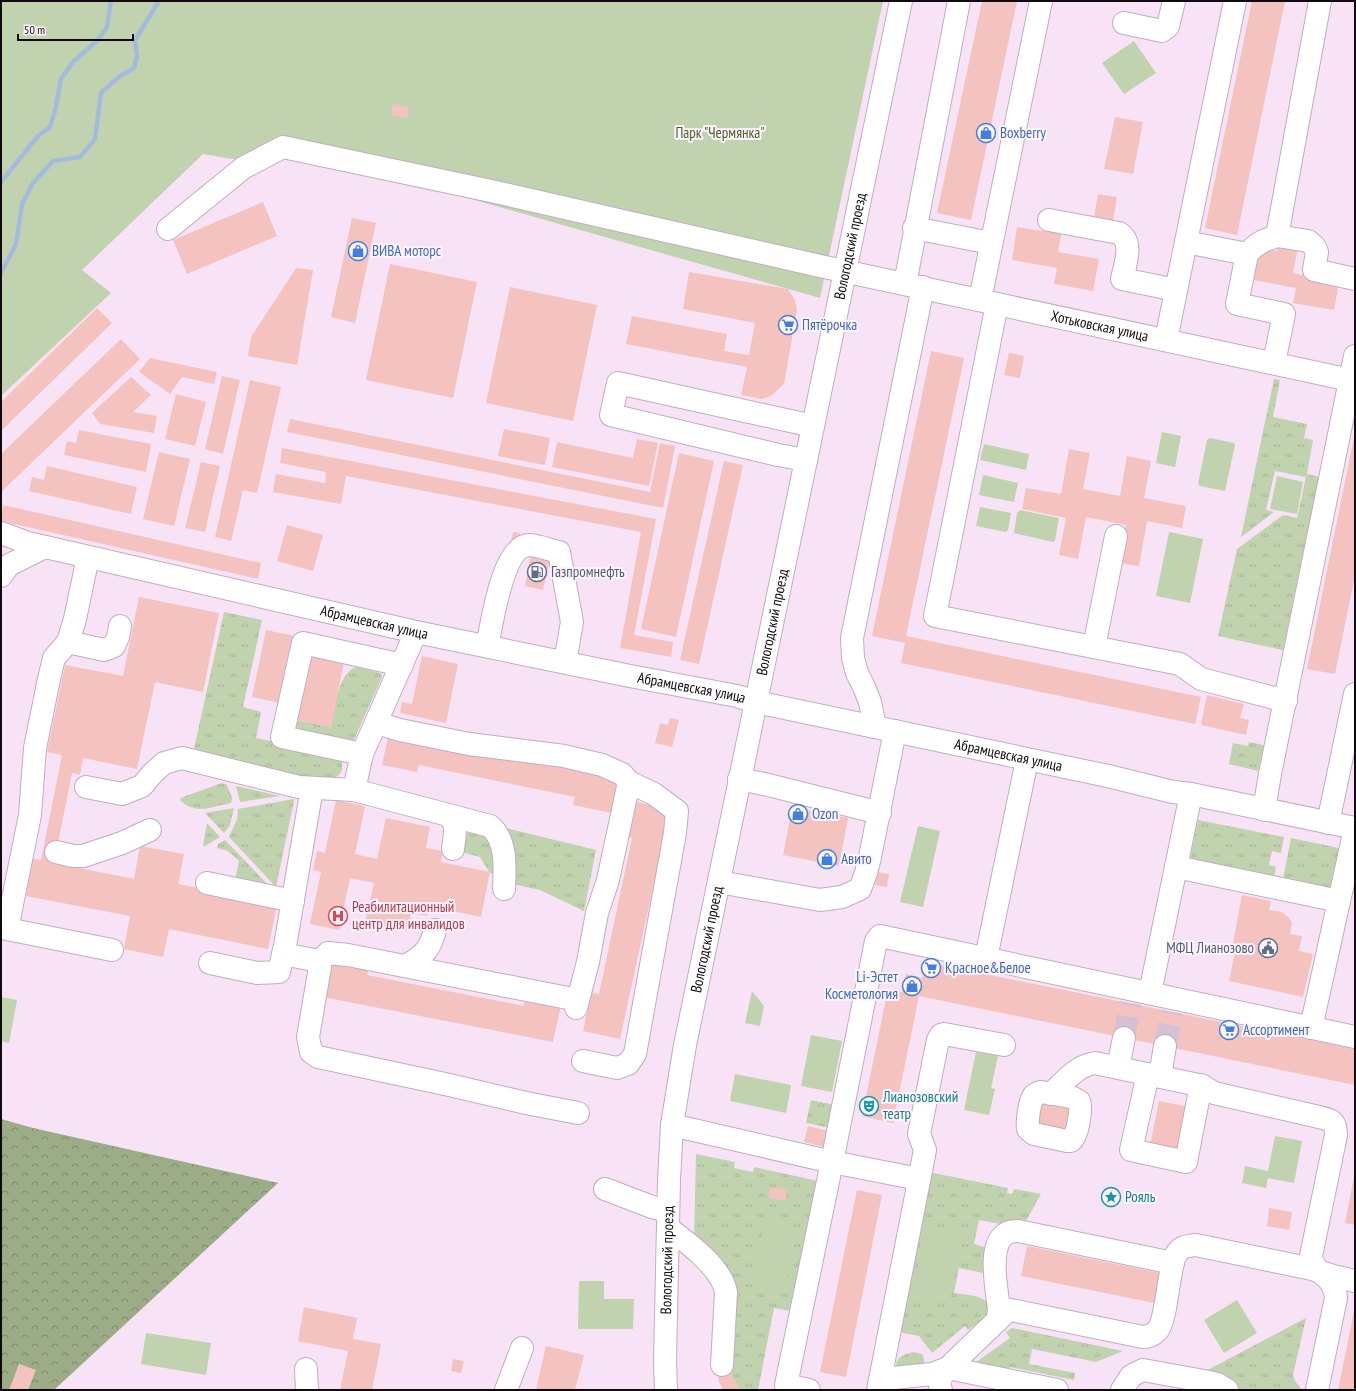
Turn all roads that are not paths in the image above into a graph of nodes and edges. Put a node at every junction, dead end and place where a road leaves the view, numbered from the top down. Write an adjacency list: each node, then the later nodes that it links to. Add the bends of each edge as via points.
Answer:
1 (901, 1): 15 (street, Вологодский проезд)
2 (959, 1): 9 (street)
3 (1041, 1): 13 (street)
4 (1174, 1): 7 (street, via 1168,26 1162,31)
5 (1235, 1): 12 (street)
6 (1320, 1): 11 (street)
7 (1124, 23)
8 (1049, 220): 18 (street, via 1119,233 1127,242 1121,285)
9 (914, 228): 13 (street); 17 (street)
10 (168, 229): 15 (street, Хотьковская улица, via 243,168 283,147 498,192)
11 (1277, 236): 14 (street, via 1263,241); 16 (street, via 1308,241 1314,246 1314,270)
12 (1186, 242): 14 (street); 18 (street)
13 (992, 243): 19 (street)
14 (1247, 254): 22 (street, via 1237,304 1284,314)
15 (845, 271): 17 (street, Хотьковская улица); 24 (street, Вологодский проезд)
16 (1355, 279)
17 (914, 286): 19 (street, Хотьковская улица); 42 (street, via 852,638 857,673)
18 (1176, 290): 20 (street)
19 (989, 302): 20 (street, Хотьковская улица); 35 (street, via 935,616)
20 (1166, 340): 22 (street, Хотьковская улица)
21 (1355, 356): 23 (street)
22 (1274, 363): 23 (street, Хотьковская улица)
23 (1353, 380): 39 (street)
24 (813, 426): 25 (street, Вологодский проезд); 25 (street, via 618,384 611,415)
25 (806, 460): 40 (street, Вологодский проезд)
26 (1, 533): 28 (street, Абрамцевская улица)
27 (1116, 536): 35 (street)
28 (36, 545): 29 (street, Абрамцевская улица); 30 (street, via 9,565)
29 (88, 557): 32 (street, Абрамцевская улица); 33 (street)
30 (1, 576)
31 (120, 626): 33 (street, via 114,646 104,650)
32 (416, 632): 34 (street, Абрамцевская улица); 37 (street)
33 (68, 642): 57 (street, via 54,658 35,748 30,815)
34 (487, 646): 36 (street, Абрамцевская улица); 36 (street, via 507,566 516,551 528,545 559,552 572,622)
35 (1094, 647): 39 (street, via 1180,664 1201,679)
36 (565, 662): 40 (street, Абрамцевская улица)
37 (402, 665): 41 (street); 44 (street, via 303,643 282,737)
38 (1355, 694): 43 (street)
39 (1286, 701): 52 (street)
40 (756, 702): 42 (street, Абрамцевская улица); 46 (street, Вологодский проезд)
41 (376, 723): 44 (street); 47 (street, via 469,744 564,756 602,765 622,774)
42 (885, 729): 45 (street, Абрамцевская улица); 53 (street)
43 (1349, 751): 54 (street)
44 (362, 754): 50 (street)
45 (1027, 760): 51 (street, Абрамцевская улица); 67 (street)
46 (739, 780): 53 (street); 59 (street, Вологодский проезд)
47 (629, 782): 70 (street, via 577,1004); 77 (street, via 654,794 677,811 675,833 635,1054 628,1064 617,1068)
48 (86, 787): 49 (street, via 122,794 142,786 164,763 182,758)
49 (312, 788): 50 (street); 62 (street)
50 (354, 790): 61 (street, via 456,829 490,826 501,842)
51 (1191, 794): 52 (street, Абрамцевская улица); 58 (street)
52 (1264, 810): 54 (street, Абрамцевская улица)
53 (880, 813): 59 (street, via 860,889 842,897 820,900)
54 (1328, 823): 55 (street, Абрамцевская улица)
55 (1355, 829): 63 (street)
56 (150, 830): 57 (street, via 83,856)
57 (41, 849): 65 (street, via 7,929)
58 (1176, 867): 63 (street); 71 (street)
59 (719, 882): 83 (street, Вологодский проезд, via 685,1045)
60 (207, 883): 62 (street)
61 (504, 889)
62 (293, 900): 66 (street)
63 (1339, 901): 72 (street)
64 (435, 930): 70 (street, via 432,944 420,958)
65 (112, 950)
66 (283, 954): 68 (street, via 279,972 257,973); 69 (street, via 314,960)
67 (986, 958): 71 (street); 84 (street, via 883,936 877,938)
68 (210, 963)
69 (317, 964): 70 (street, via 328,953 348,954); 82 (street, via 320,967 308,1037 311,1052 318,1057)
70 (406, 966)
71 (1138, 995): 72 (street, via 1174,1005)
72 (1311, 1028): 73 (street)
73 (1355, 1037)
74 (1124, 1038): 78 (street)
75 (1004, 1045): 85 (street, via 947,1034 940,1037 920,1129 920,1138 925,1150)
76 (1165, 1046): 79 (street)
77 (583, 1061)
78 (1118, 1067): 79 (street); 81 (street, via 1088,1064 1074,1072)
79 (1154, 1075): 80 (street); 80 (street, via 1131,1150 1186,1162)
80 (1201, 1085): 89 (street, via 1214,1092 1334,1122 1336,1135 1311,1256 1313,1266)
81 (1051, 1094)
82 (578, 1113)
83 (672, 1125): 84 (street); 87 (street, Вологодский проезд)
84 (832, 1162): 85 (street); 101 (street, via 786,1385)
85 (919, 1179): 95 (street)
86 (605, 1189): 87 (street, via 652,1207)
87 (668, 1220): 96 (street, via 717,1272 725,1285); 100 (street, Вологодский проезд)
88 (1172, 1263): 89 (street, via 1180,1248 1196,1245); 93 (street, via 1161,1323 1156,1333 1143,1338); 93 (street, via 1012,1231 1004,1234 998,1244 995,1258)
89 (1321, 1272): 90 (street); 92 (street, via 1330,1280)
90 (1355, 1281)
91 (1355, 1284): 92 (street, via 1344,1289)
92 (1336, 1298): 107 (street)
93 (1002, 1309): 97 (street)
94 (522, 1348): 99 (street)
95 (885, 1356): 98 (street, via 889,1371); 102 (street)
96 (722, 1365)
97 (948, 1368): 98 (street, via 932,1374); 103 (street, via 940,1379); 104 (street)
98 (908, 1376): 102 (street, via 888,1380); 103 (street, via 931,1381)
99 (506, 1390)
100 (666, 1390)
101 (809, 1390)
102 (879, 1390)
103 (941, 1390)
104 (1057, 1390)
105 (1122, 1390): 106 (street, via 1131,1376 1143,1370 1217,1384)
106 (1227, 1390)
107 (1317, 1390)

